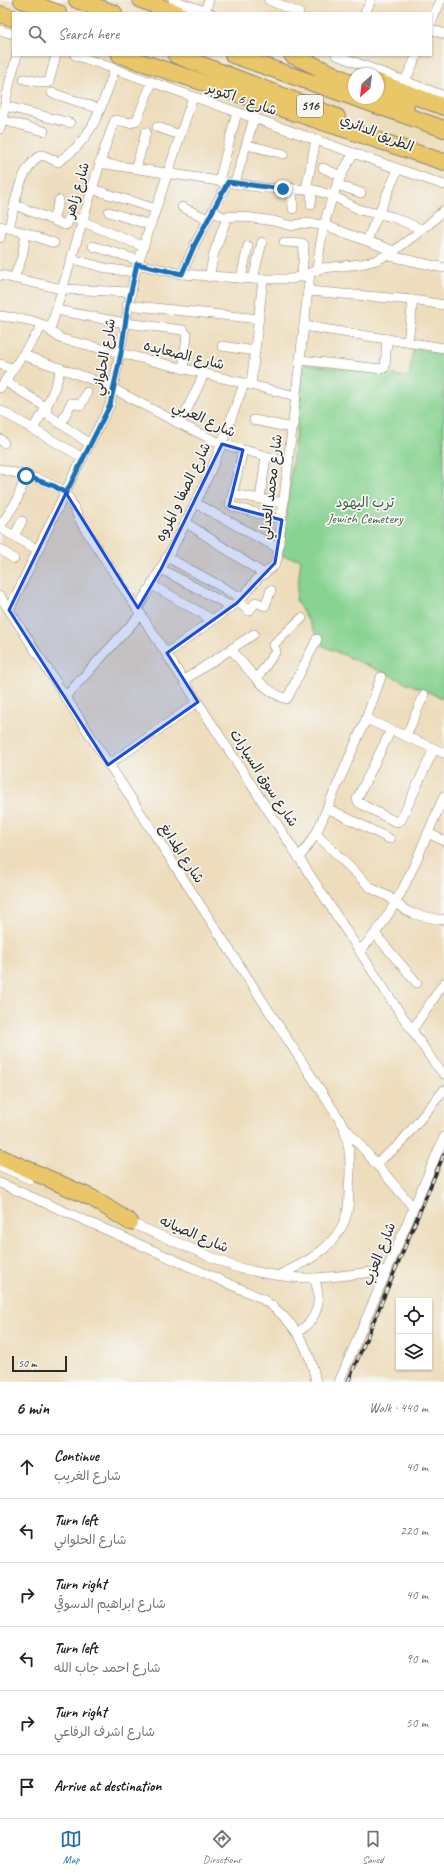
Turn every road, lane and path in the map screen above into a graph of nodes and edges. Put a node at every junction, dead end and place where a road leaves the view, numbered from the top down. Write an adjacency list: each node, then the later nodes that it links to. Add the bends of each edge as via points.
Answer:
1 (22, 0): 9 (highway)
2 (77, 0): 10 (highway)
3 (141, 0): 11 (highway)
4 (173, 0): 12 (street)
5 (209, 0): 12 (street)
6 (269, 0): 13 (street)
7 (441, 0): 17 (street)
8 (367, 1): 14 (street)
9 (55, 12)
10 (111, 12)
11 (174, 12)
12 (208, 12)
13 (297, 12)
14 (364, 12)
15 (0, 14): 16 (highway)
16 (12, 18)
17 (432, 21)
18 (432, 29): 21 (street)
19 (0, 30): 20 (street)
20 (12, 34)
21 (444, 34)
22 (17, 56): 38 (street)
23 (56, 56): 33 (street, via 48,83)
24 (81, 56): 31 (street, شارع 6 اكتوبر)
25 (179, 56): 61 (highway, الطريق الدائري / 516)
26 (235, 56): 53 (highway, الطريق الدائري / 516)
27 (294, 56): 34 (highway)
28 (303, 56): 32 (highway)
29 (417, 56): 36 (street)
30 (346, 57): 36 (street)
31 (118, 62): 35 (street, شارع 6 اكتوبر); 45 (street); 61 (highway)
32 (348, 71)
33 (24, 79)
34 (348, 81)
35 (152, 82): 41 (street, شارع 6 اكتوبر); 48 (street, via 137,120 127,122)
36 (405, 82): 40 (street)
37 (384, 84): 43 (highway)
38 (4, 87): 44 (street)
39 (52, 94): 45 (street)
40 (444, 96)
41 (193, 97): 46 (street, شارع 6 اكتوبر); 56 (street, شارع الحلواني)
42 (384, 97): 50 (highway)
43 (444, 107)
44 (3, 108): 49 (street); 51 (street)
45 (100, 111): 48 (street); 77 (street, via 88,135 60,161 56,162 45,156 38,157 21,181)
46 (237, 112): 47 (street, شارع 6 اكتوبر); 67 (street)
47 (254, 118): 57 (street, شارع 6 اكتوبر); 58 (street)
48 (116, 119): 62 (street, شارع زاهر)
49 (70, 123)
50 (444, 123)
51 (1, 124): 54 (street)
52 (157, 127): 56 (street)
53 (444, 129)
54 (44, 131)
55 (146, 132): 63 (street)
56 (180, 135): 66 (street, شارع الحلواني)
57 (316, 140): 59 (street, شارع 6 اكتوبر); 73 (street)
58 (247, 145): 60 (street); 69 (street)
59 (354, 153): 65 (street, شارع 6 اكتوبر); 68 (street)
60 (284, 154)
61 (444, 160)
62 (100, 163): 63 (street); 72 (street, شارع زاهر)
63 (136, 168): 66 (street)
64 (323, 168): 68 (street)
65 (398, 169): 70 (street, شارع 6 اكتوبر); 84 (street)
66 (167, 172): 67 (street); 80 (street, شارع الحلواني)
67 (219, 180): 69 (street)
68 (340, 181): 74 (street); 75 (street)
69 (232, 183): 71 (street); 85 (street)
70 (444, 185)
71 (292, 188): 73 (street); 81 (street)
72 (92, 189): 80 (street); 89 (street, شارع زاهر)
73 (309, 189): 75 (street); 78 (street)
74 (361, 193)
75 (333, 196): 84 (street, via 355,208); 91 (street)
76 (59, 200): 87 (street)
77 (15, 205): 87 (street); 92 (street)
78 (312, 205)
79 (182, 207): 85 (street)
80 (156, 209): 90 (street, شارع الحلواني)
81 (292, 209)
82 (444, 210): 88 (street)
83 (109, 212): 90 (street)
84 (378, 214): 93 (street, via 393,217); 96 (street)
85 (211, 216): 86 (street); 108 (street)
86 (226, 217): 91 (street, via 238,216 292,226 303,223); 110 (street)
87 (53, 220): 89 (street, via 65,225 70,217)
88 (439, 220): 93 (street)
89 (83, 221): 101 (street); 104 (street, شارع زاهر)
90 (150, 225): 101 (street, شارع الحلواني)
91 (324, 225): 96 (street); 107 (street)
92 (4, 227): 94 (street); 95 (street)
93 (422, 229): 103 (street)
94 (26, 233): 99 (street); 111 (street, via 22,257)
95 (0, 238)
96 (367, 240): 103 (street)
97 (262, 242): 113 (street)
98 (284, 242): 107 (street, via 304,245)
99 (54, 243)
100 (93, 246): 105 (street)
101 (142, 246): 105 (street, شارع الحلواني)
102 (248, 246): 112 (street)
103 (390, 253): 106 (street); 107 (street, via 369,263)
104 (72, 259): 105 (street, via 109,269); 115 (street, شارع زاهر)
105 (137, 265): 108 (street); 117 (street, شارع الحلواني)
106 (444, 268)
107 (310, 273): 114 (street, via 292,279); 116 (street, شارع محمد العدلي)
108 (182, 274): 110 (street)
109 (0, 275): 111 (street)
110 (209, 276): 112 (street)
111 (14, 278): 115 (street)
112 (241, 278): 113 (street)
113 (253, 279): 114 (street)
114 (263, 279): 123 (street, شارع الصفا و المروه)
115 (62, 289): 117 (street); 121 (street, شارع زاهر)
116 (308, 291): 118 (street); 125 (street, شارع محمد العدلي)
117 (130, 292): 119 (street, شارع الحلواني)
118 (413, 300): 120 (street); 128 (street)
119 (128, 305): 123 (street); 124 (street, شارع الحلواني)
120 (444, 305)
121 (56, 310): 124 (street); 126 (street, شارع زاهر)
122 (0, 316): 126 (street, شارع الصعايده, via 28,320)
123 (260, 319): 131 (street, شارع الصفا و المروه)
124 (125, 323): 132 (street, شارع الحلواني); 138 (street, via 184,331 187,335)
125 (304, 326): 127 (street); 134 (street, شارع محمد العدلي)
126 (46, 327): 132 (street, شارع الصعايده, via 62,339); 133 (street, شارع زاهر)
127 (387, 339): 128 (street); 134 (street, via 382,370)
128 (408, 342): 130 (street)
129 (222, 346): 131 (street)
130 (444, 348)
131 (255, 351): 141 (street, شارع الصفا و المروه)
132 (121, 353): 138 (street, شارع الصعايده); 142 (street, شارع الحلواني)
133 (23, 355): 136 (street, شارع العربي); 137 (street, شارع زاهر)
134 (300, 360): 144 (street, شارع محمد العدلي)
135 (0, 364): 137 (street)
136 (61, 368): 142 (street, شارع العربي); 146 (street, via 53,395)
137 (13, 369): 140 (street, شارع زاهر)
138 (183, 369): 139 (street, شارع الصعايده)
139 (204, 374): 141 (street, شارع الصعايده); 149 (street)
140 (2, 384): 146 (street)
141 (247, 385): 144 (street, شارع الصعايده); 153 (street, شارع الصفا و المروه)
142 (114, 388): 149 (street, شارع العربي); 152 (street, شارع الحلواني, via 105,416)
143 (87, 392): 148 (street, via 81,405 70,403)
144 (296, 396): 150 (street, شارع محمد العدلي)
145 (0, 410): 151 (street)
146 (45, 410): 148 (street); 151 (street)
147 (254, 420): 150 (street)
148 (61, 424): 152 (street)
149 (180, 424): 153 (street, شارع العربي)
150 (292, 428): 157 (street, شارع محمد العدلي)
151 (32, 429): 156 (street)
152 (90, 444): 156 (street, شارع الحلواني)
153 (222, 444): 154 (street, شارع العربي); 163 (street, شارع الصفا و المروه)
154 (242, 450): 155 (street, شارع العربي); 161 (street)
155 (266, 456): 157 (street, شارع العربي); 162 (street)
156 (82, 458): 160 (street, شارع الحلواني)
157 (288, 462): 164 (street, شارع محمد العدلي)
158 (0, 469): 159 (street)
159 (26, 476): 160 (street); 168 (street, via 16,502)
160 (66, 493): 172 (street, شارع الحلواني); 182 (street, شارع سوق السيارات, via 82,524)
161 (232, 494): 162 (street); 165 (street, via 232,506)
162 (260, 499): 164 (street)
163 (195, 503): 167 (street, شارع الصفا و المروه); 170 (street)
164 (284, 503): 165 (street, شارع محمد العدلي)
165 (282, 520): 170 (street, شارع محمد العدلي)
166 (22, 521): 169 (street)
167 (185, 522): 173 (street, شارع الصفا و المروه); 176 (street)
168 (0, 527): 169 (street)
169 (14, 536): 172 (street)
170 (278, 548): 176 (street, شارع محمد العدلي, via 275,563)
171 (0, 549): 174 (street)
172 (38, 550): 181 (street, شارع الحلواني)
173 (167, 557): 175 (street, شارع الصفا و المروه); 180 (street)
174 (14, 559)
175 (161, 569): 177 (street, شارع الصفا و المروه); 180 (street)
176 (264, 574): 180 (street, شارع محمد العدلي)
177 (152, 585): 182 (street, شارع الصفا و المروه); 184 (street)
178 (271, 590): 180 (street, via 265,606 256,602 249,611)
179 (0, 596): 181 (street, شارع المدابغ)
180 (237, 602): 184 (street, شارع محمد العدلي)
181 (9, 610): 193 (street, شارع المدابغ)
182 (140, 611): 188 (street, شارع سوق السيارات); 193 (street, شارع الصفا و المروه)
183 (302, 618): 190 (street, via 273,645 276,651)
184 (213, 620): 188 (street, شارع محمد العدلي)
185 (254, 634): 187 (street)
186 (317, 638): 190 (street, via 286,698)
187 (231, 649): 190 (street); 191 (street)
188 (167, 653): 191 (street, شارع سوق السيارات)
189 (381, 677): 195 (street)
190 (257, 678)
191 (184, 680): 194 (street, شارع سوق السيارات)
192 (424, 695): 197 (street)
193 (65, 697): 200 (street, شارع المدابغ)
194 (198, 702): 200 (street); 207 (street, شارع سوق السيارات)
195 (366, 719): 196 (street); 202 (street)
196 (391, 730): 197 (street); 198 (street, via 357,799 358,803 392,820 401,820)
197 (406, 736): 198 (street)
198 (434, 749): 199 (street)
199 (444, 754)
200 (108, 765): 217 (street, شارع المدابغ)
201 (444, 796): 203 (street)
202 (327, 808): 204 (street); 205 (street)
203 (428, 833): 206 (street); 208 (street)
204 (316, 834): 207 (street); 208 (street, via 364,883)
205 (390, 840)
206 (444, 841)
207 (299, 858): 211 (street, شارع سوق السيارات)
208 (395, 902): 209 (street, via 414,914); 210 (street)
209 (444, 919)
210 (375, 934): 211 (street); 212 (street)
211 (360, 951): 214 (street, شارع سوق السيارات)
212 (417, 982)
213 (444, 983): 214 (street)
214 (412, 1030): 215 (street, شارع سوق السيارات)
215 (444, 1074)
216 (444, 1090): 220 (street, via 398,1146)
217 (343, 1125): 220 (street, شارع المدابغ); 226 (street, شارع المدابغ, via 351,1168 347,1212 344,1219 332,1240 320,1252)
218 (444, 1136): 223 (street, شارع العزب)
219 (0, 1156): 224 (highway, via 92,1198)
220 (375, 1164): 223 (street, شارع المدابغ)
221 (0, 1166): 224 (street, شارع الصيانه)
222 (0, 1183): 228 (street, via 261,1298 285,1317)
223 (413, 1207): 225 (street, شارع العزب)
224 (130, 1222): 226 (street, شارع الصيانه, via 234,1267)
225 (388, 1270): 227 (street, شارع الصيانه); 230 (street, شارع العزب)
226 (278, 1276): 227 (street, شارع الصيانه)
227 (314, 1278): 228 (street, via 318,1288 318,1309 313,1318)
228 (298, 1332): 229 (street, via 312,1361)
229 (316, 1382)
230 (339, 1382)

